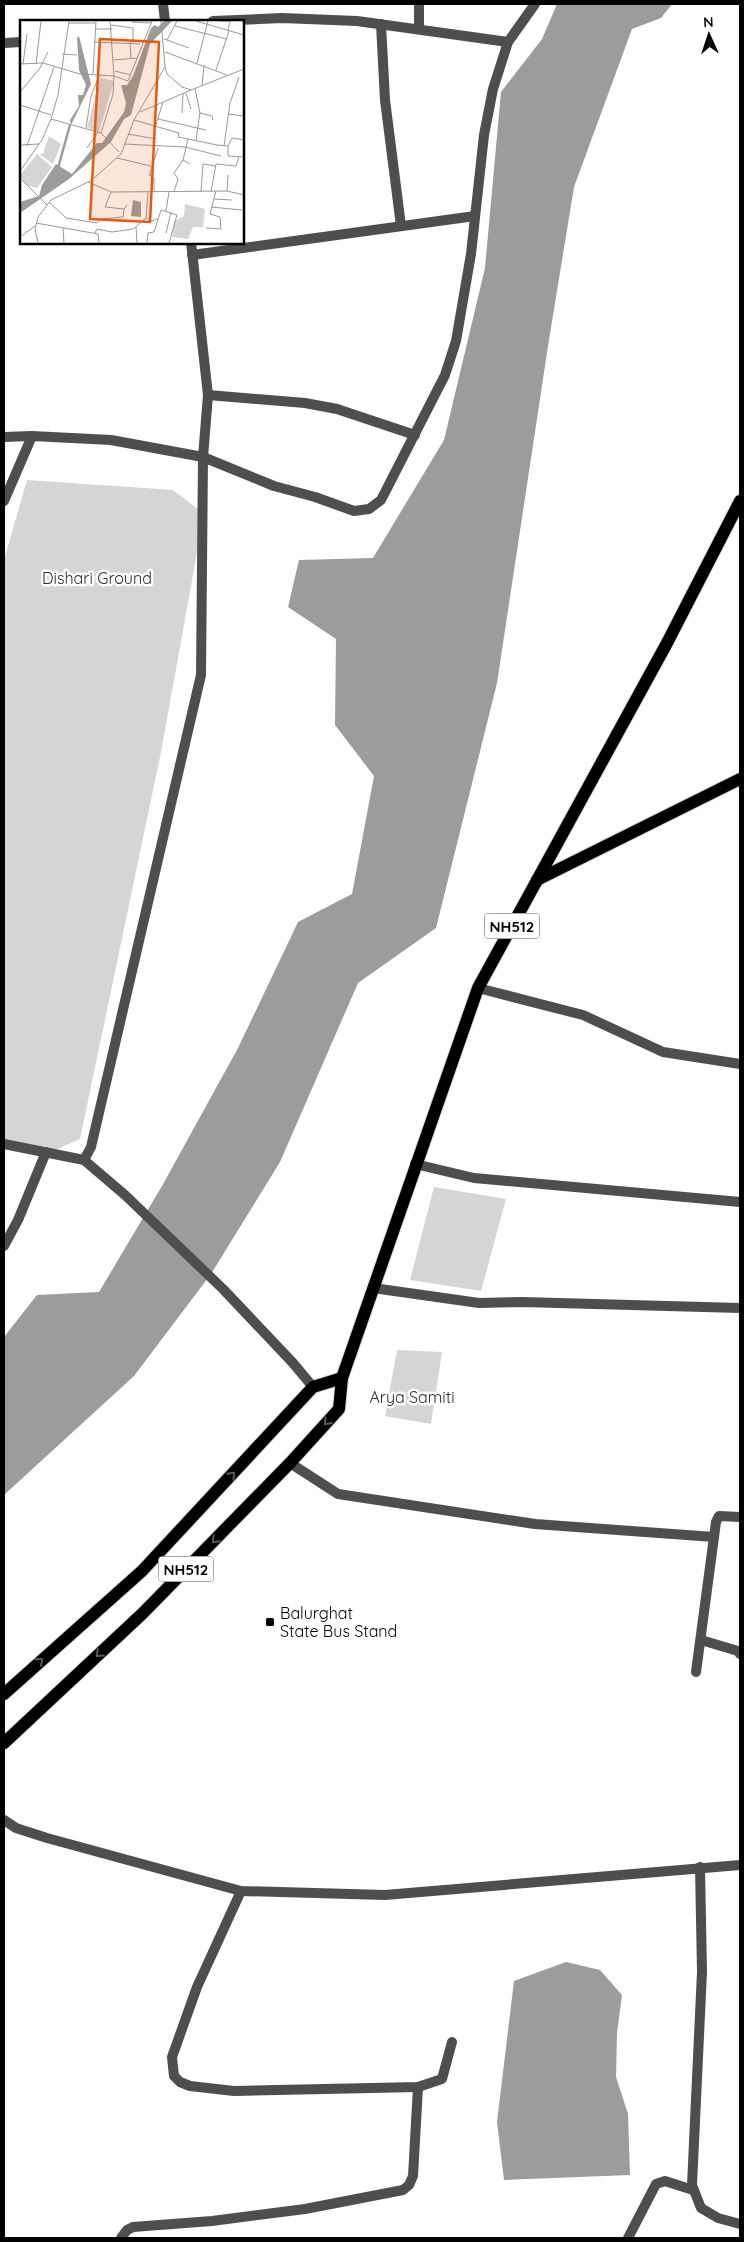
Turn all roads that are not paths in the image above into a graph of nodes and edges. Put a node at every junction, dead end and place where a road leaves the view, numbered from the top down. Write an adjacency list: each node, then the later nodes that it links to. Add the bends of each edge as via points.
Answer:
1 (163, 4): 4 (street)
2 (419, 4): 7 (street)
3 (535, 4): 9 (street)
4 (165, 20)
5 (236, 20): 6 (street, via 282,18)
6 (381, 24): 7 (street); 12 (street, via 385,100)
7 (419, 29): 9 (street)
8 (20, 42): 10 (street)
9 (508, 42): 11 (street, via 493,89 484,135)
10 (4, 43)
11 (475, 216): 12 (street); 16 (street, via 456,341 445,374)
12 (401, 226): 14 (street)
13 (191, 244): 14 (street)
14 (192, 255): 15 (street)
15 (208, 395): 16 (street, via 305,403 337,409); 19 (street)
16 (415, 435): 19 (street, via 381,500 369,509 354,511 274,486)
17 (32, 436): 18 (street); 19 (street, via 110,440); 20 (street)
18 (4, 437)
19 (203, 457): 28 (street, via 201,675 91,1147)
20 (4, 501)
21 (740, 501): 23 (main road, NH512, via 668,643)
22 (740, 779): 23 (main road)
23 (537, 880): 24 (main road, NH512)
24 (478, 988): 25 (street, via 583,1015 663,1052); 29 (main road, NH512)
25 (740, 1064)
26 (4, 1144): 27 (street)
27 (46, 1152): 28 (street); 31 (street)
28 (84, 1160): 35 (street, via 222,1289)
29 (415, 1164): 30 (street, via 474,1178); 32 (main road, NH512)
30 (740, 1202)
31 (4, 1246)
32 (373, 1288): 33 (street, via 479,1303); 34 (main road, NH512)
33 (740, 1308)
34 (342, 1378): 35 (main road); 36 (main road, NH512, one-way to 36, via 339,1409)
35 (313, 1388): 42 (main road, one-way to 35, via 142,1571)
36 (290, 1464): 38 (street, via 338,1494 535,1524); 43 (main road, NH512, one-way to 43, via 143,1613)
37 (740, 1517): 38 (street, via 719,1516)
38 (714, 1537): 39 (street)
39 (701, 1640): 40 (street); 41 (street)
40 (740, 1654)
41 (696, 1672)
42 (4, 1694)
43 (4, 1743)
44 (4, 1820): 47 (street, via 16,1828 47,1838)
45 (740, 1865): 46 (street)
46 (700, 1867): 47 (street, via 385,1895); 50 (street, via 702,1972 691,2173)
47 (241, 1891): 49 (street, via 187,2013 172,2057 174,2076 190,2086 234,2091)
48 (452, 2042): 49 (street, via 442,2079)
49 (418, 2087): 52 (street, via 413,2176 403,2190 306,2209 133,2227)
50 (693, 2190): 51 (street, via 701,2208 718,2218); 53 (street, via 665,2181 656,2184)
51 (740, 2224)
52 (121, 2238)
53 (628, 2238)

